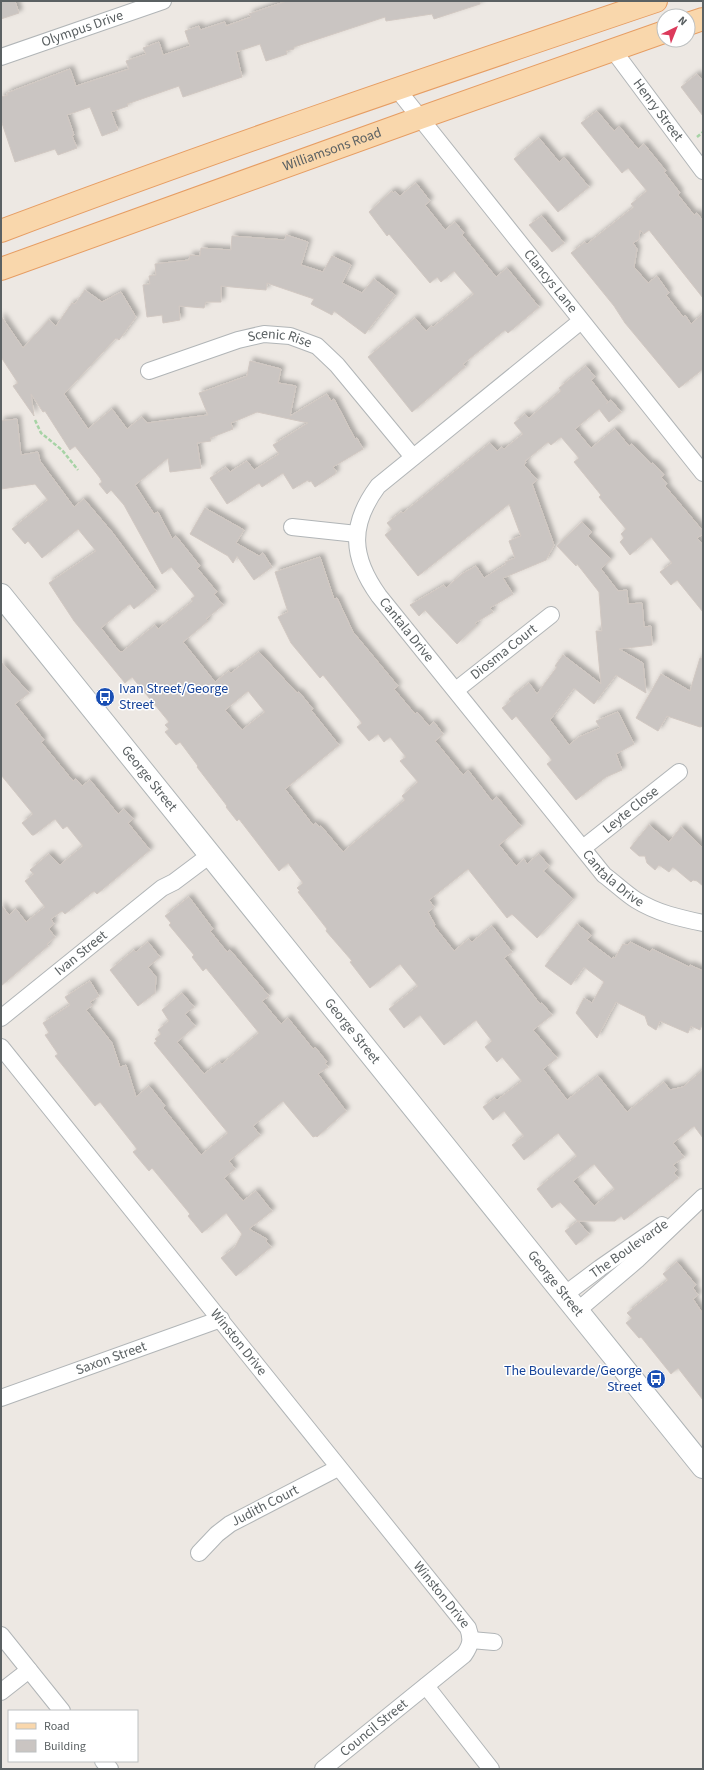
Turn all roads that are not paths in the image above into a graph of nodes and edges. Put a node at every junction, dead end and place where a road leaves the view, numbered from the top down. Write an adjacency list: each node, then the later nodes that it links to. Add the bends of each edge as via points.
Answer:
1 (163, 1): 5 (street, Olympus Drive)
2 (656, 1): 6 (main road)
3 (656, 35): 4 (main road, Williamsons Road)
4 (613, 50): 7 (main road, Williamsons Road); 8 (street, Henry Street)
5 (1, 57)
6 (397, 89): 7 (street, Clancys Lane); 9 (main road, via 97,194)
7 (420, 118): 10 (main road, Williamsons Road); 11 (street, Clancys Lane)
8 (703, 171)
9 (1, 231)
10 (1, 269)
11 (581, 321): 13 (street, Cantala Drive); 14 (street, Clancys Lane)
12 (149, 371): 13 (street, Scenic Rise, via 238,340 264,334 290,336 317,346 337,365)
13 (413, 457): 16 (street, Cantala Drive, via 378,486 367,501 359,519)
14 (703, 473)
15 (292, 527): 16 (street)
16 (357, 534): 19 (street, Cantala Drive, via 361,566 369,582)
17 (1, 595): 22 (main road, George Street)
18 (551, 615): 19 (street, Diosma Court)
19 (456, 690): 21 (street, Cantala Drive)
20 (679, 772): 21 (street, Leyte Close)
21 (583, 848): 23 (street, Cantala Drive, via 604,875 635,899 666,914)
22 (207, 851): 24 (street, Ivan Street, via 174,882 162,888); 27 (main road, George Street)
23 (703, 923)
24 (1, 1018)
25 (1, 1047): 28 (street, Winston Drive)
26 (699, 1200): 27 (street, The Boulevarde, via 637,1260)
27 (571, 1303): 30 (main road, George Street)
28 (221, 1319): 29 (street, Saxon Street); 31 (street, Winston Drive)
29 (1, 1398)
30 (703, 1467)
31 (338, 1468): 32 (street, Judith Court, via 230,1524); 34 (street, Winston Drive, via 468,1628)
32 (199, 1553)
33 (1, 1635): 36 (street)
34 (471, 1640): 35 (street, Winston Drive); 37 (street, Winston Drive, via 464,1655)
35 (494, 1642)
36 (29, 1670): 38 (street); 39 (street)
37 (426, 1686): 40 (street, Council Street); 41 (street)
38 (1, 1692)
39 (61, 1710)
40 (322, 1769)
41 (491, 1769)

